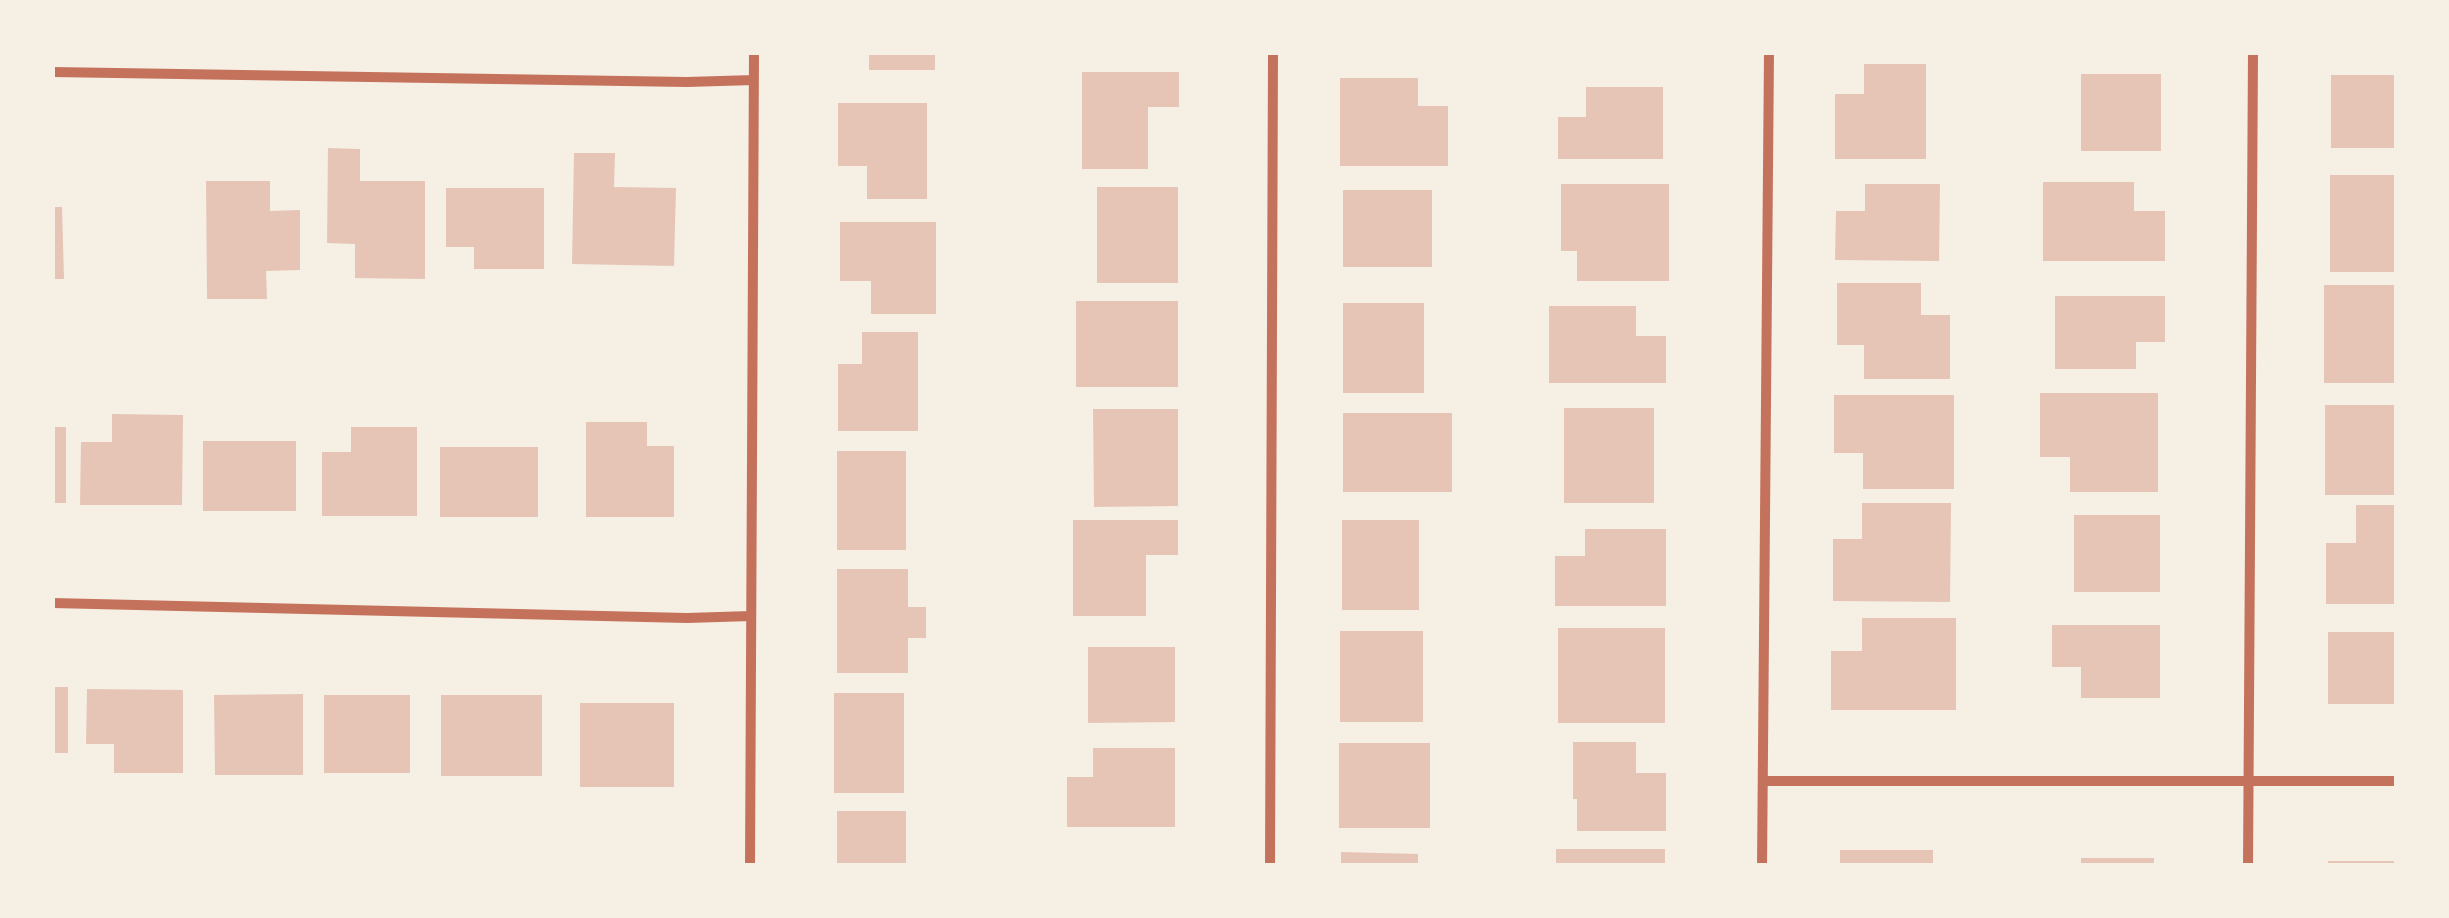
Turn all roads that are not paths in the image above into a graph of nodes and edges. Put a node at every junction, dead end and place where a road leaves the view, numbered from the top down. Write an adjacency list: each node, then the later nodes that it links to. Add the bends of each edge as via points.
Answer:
1 (754, 52): 6 (street)
2 (1273, 52): 13 (street)
3 (1769, 52): 9 (street)
4 (2253, 52): 10 (street)
5 (52, 72): 6 (street)
6 (754, 80): 8 (street)
7 (52, 603): 8 (street)
8 (751, 616): 12 (street)
9 (1763, 782): 10 (street); 14 (street)
10 (2249, 782): 11 (street); 15 (street)
11 (2396, 782)
12 (750, 866)
13 (1270, 866)
14 (1762, 866)
15 (2248, 866)

